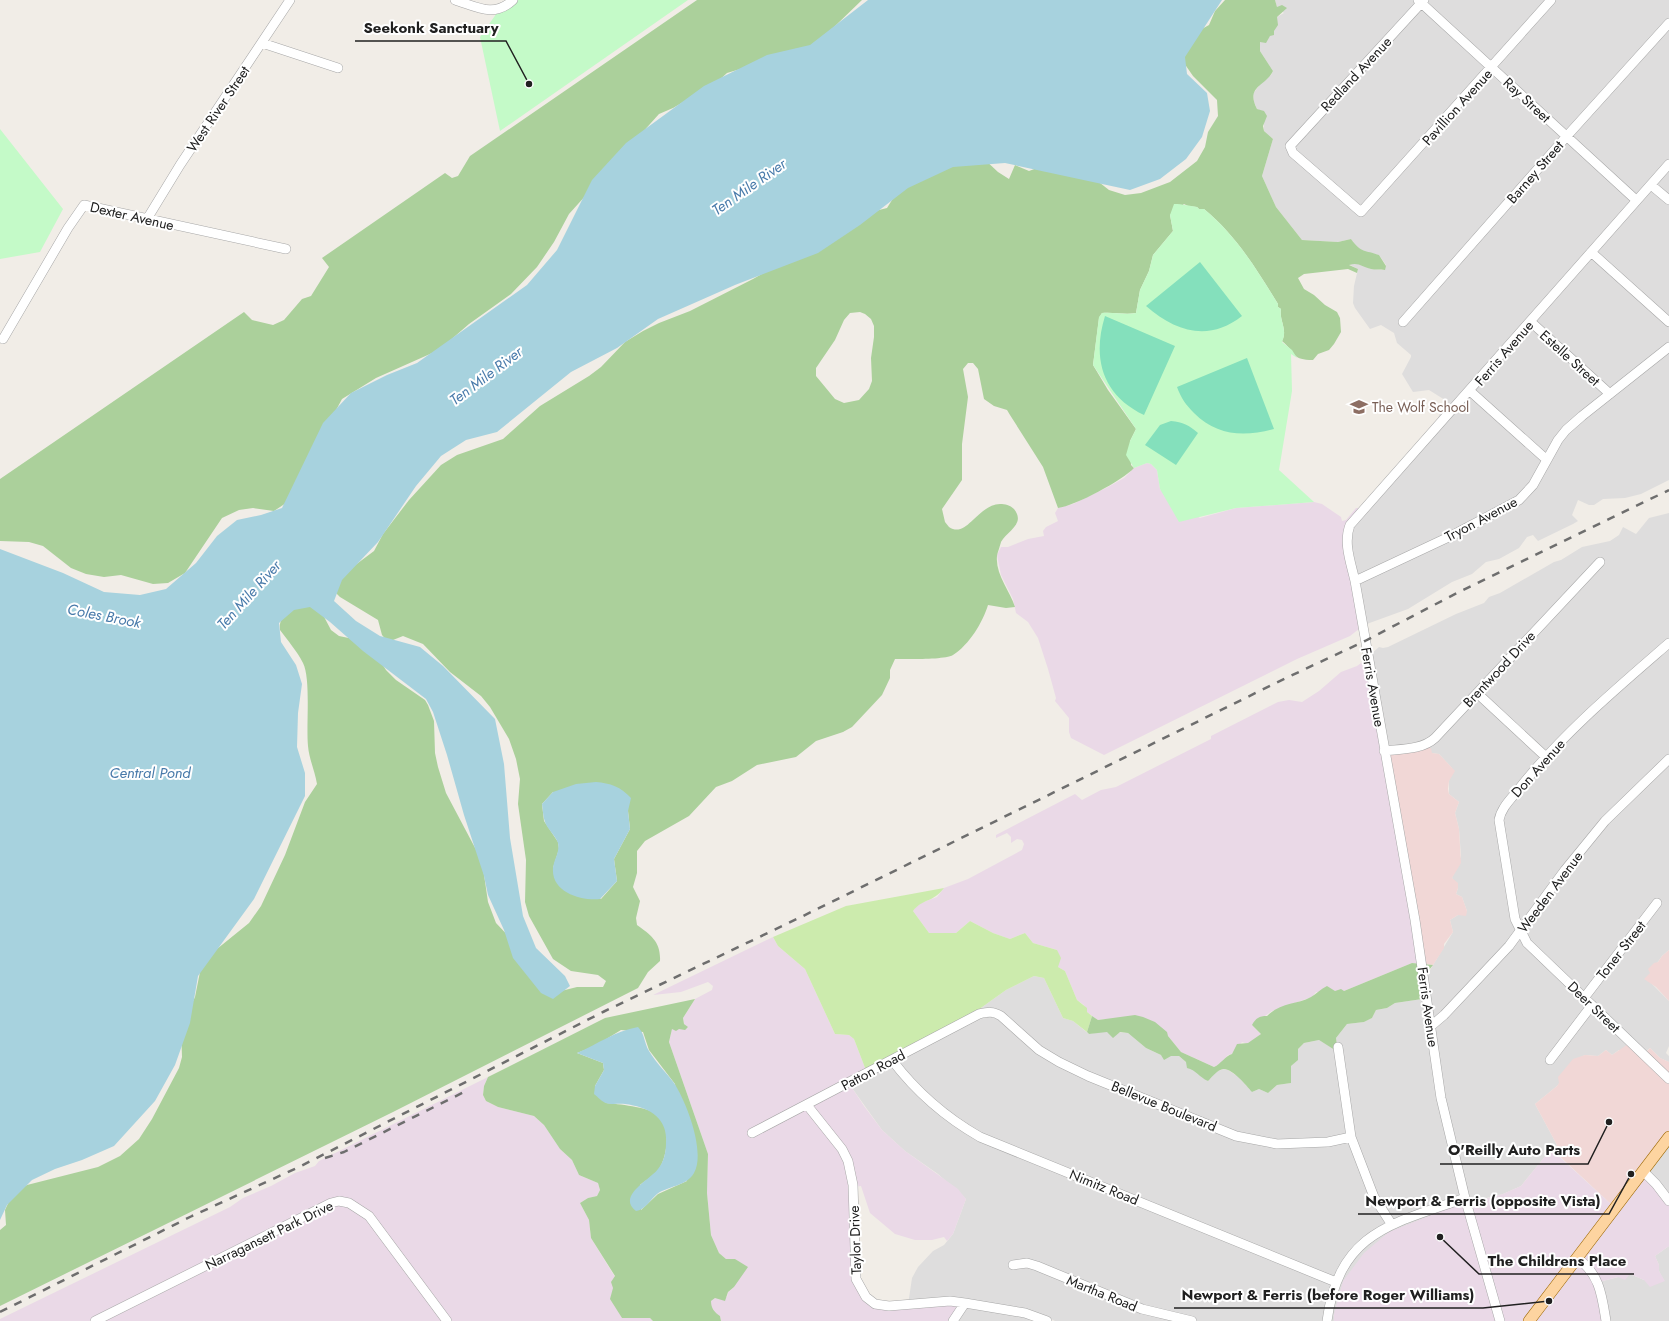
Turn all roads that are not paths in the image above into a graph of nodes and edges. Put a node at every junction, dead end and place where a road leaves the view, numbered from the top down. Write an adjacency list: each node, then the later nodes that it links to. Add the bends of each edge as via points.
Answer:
1 (290, 0): 7 (street, West River Street)
2 (454, 0): 3 (street, via 490,11 506,7)
3 (513, 0)
4 (1551, 0): 8 (street, Pavillion Avenue)
5 (1421, 1): 8 (street, Ray Street); 15 (street, Redland Avenue, via 1290,146 1293,153)
6 (1669, 23): 10 (street, Barney Street)
7 (262, 43): 9 (street); 16 (street, West River Street)
8 (1492, 67): 10 (street, Ray Street); 15 (street, Pavillion Avenue)
9 (338, 68)
10 (1566, 136): 13 (street, Ray Street); 19 (street, Barney Street)
11 (1669, 164): 12 (street, Ferris Avenue)
12 (1650, 184): 13 (street, Ferris Avenue); 14 (street)
13 (1636, 200): 18 (street, Ferris Avenue)
14 (1669, 200)
15 (1361, 212)
16 (147, 219): 17 (street, Dexter Avenue); 22 (street, Dexter Avenue, via 84,204)
17 (286, 249)
18 (1591, 252): 20 (street, Ferris Avenue); 21 (street)
19 (1403, 322)
20 (1531, 322): 24 (street, Ferris Avenue); 25 (street, Estelle Street)
21 (1669, 322)
22 (3, 339)
23 (1669, 347): 25 (street, Tryon Avenue)
24 (1470, 391): 26 (street); 28 (street, Ferris Avenue, via 1350,525 1347,542)
25 (1610, 394): 26 (street, Tryon Avenue, via 1566,430)
26 (1547, 460): 28 (street, Tryon Avenue, via 1533,485 1520,500)
27 (1600, 562): 30 (street, Brentwood Drive)
28 (1355, 581): 31 (street, Ferris Avenue)
29 (1669, 642): 32 (street, Don Avenue, via 1586,716)
30 (1477, 693): 31 (street, Brentwood Drive, via 1428,744); 32 (street)
31 (1384, 751): 39 (street, Ferris Avenue, via 1415,920)
32 (1546, 757): 35 (street, Don Avenue, via 1504,808 1499,820 1511,898)
33 (1668, 762): 35 (street, Weeden Avenue, via 1626,799 1587,842)
34 (1657, 903): 36 (street, Toner Street)
35 (1520, 933): 36 (street, Deer Street, via 1527,943); 39 (street, Weeden Avenue)
36 (1584, 998): 37 (street, Deer Street)
37 (1592, 1005): 42 (street); 43 (street, Deer Street)
38 (995, 1012): 41 (street, Patton Road, via 979,1014); 46 (street, Bellevue Boulevard, via 1039,1050 1059,1062 1236,1136 1277,1144 1328,1142)
39 (1431, 1026): 49 (street, Ferris Avenue, via 1441,1098)
40 (1338, 1047): 46 (street)
41 (892, 1060): 44 (street, Patton Road); 54 (street, Nimitz Road, via 927,1100 946,1116 980,1137)
42 (1550, 1060)
43 (1669, 1079)
44 (807, 1105): 45 (street, Patton Road); 55 (street, Taylor Drive, via 842,1149 848,1161 853,1185 856,1279 866,1297 875,1304 889,1306 950,1301)
45 (752, 1133)
46 (1351, 1137): 51 (street, via 1374,1197)
47 (1669, 1137): 48 (main road)
48 (1643, 1171): 50 (street); 52 (main road)
49 (1465, 1198): 51 (street); 63 (street, Ferris Avenue)
50 (1669, 1201)
51 (1392, 1226): 54 (street, via 1376,1233 1360,1246 1344,1264)
52 (1577, 1258): 64 (main road); 65 (street, via 1587,1265 1600,1287)
53 (1013, 1265): 61 (street, Martha Road, via 1027,1263 1142,1309)
54 (1336, 1282): 62 (street)
55 (966, 1303): 56 (street, Taylor Drive); 59 (street)
56 (1033, 1318): 60 (street, Taylor Drive)
57 (95, 1321): 58 (street, Narragansett Park Drive, via 331,1203 340,1201 349,1203 369,1216)
58 (447, 1321)
59 (953, 1321)
60 (1047, 1321)
61 (1192, 1321)
62 (1327, 1321)
63 (1500, 1321)
64 (1530, 1321)
65 (1606, 1321)

